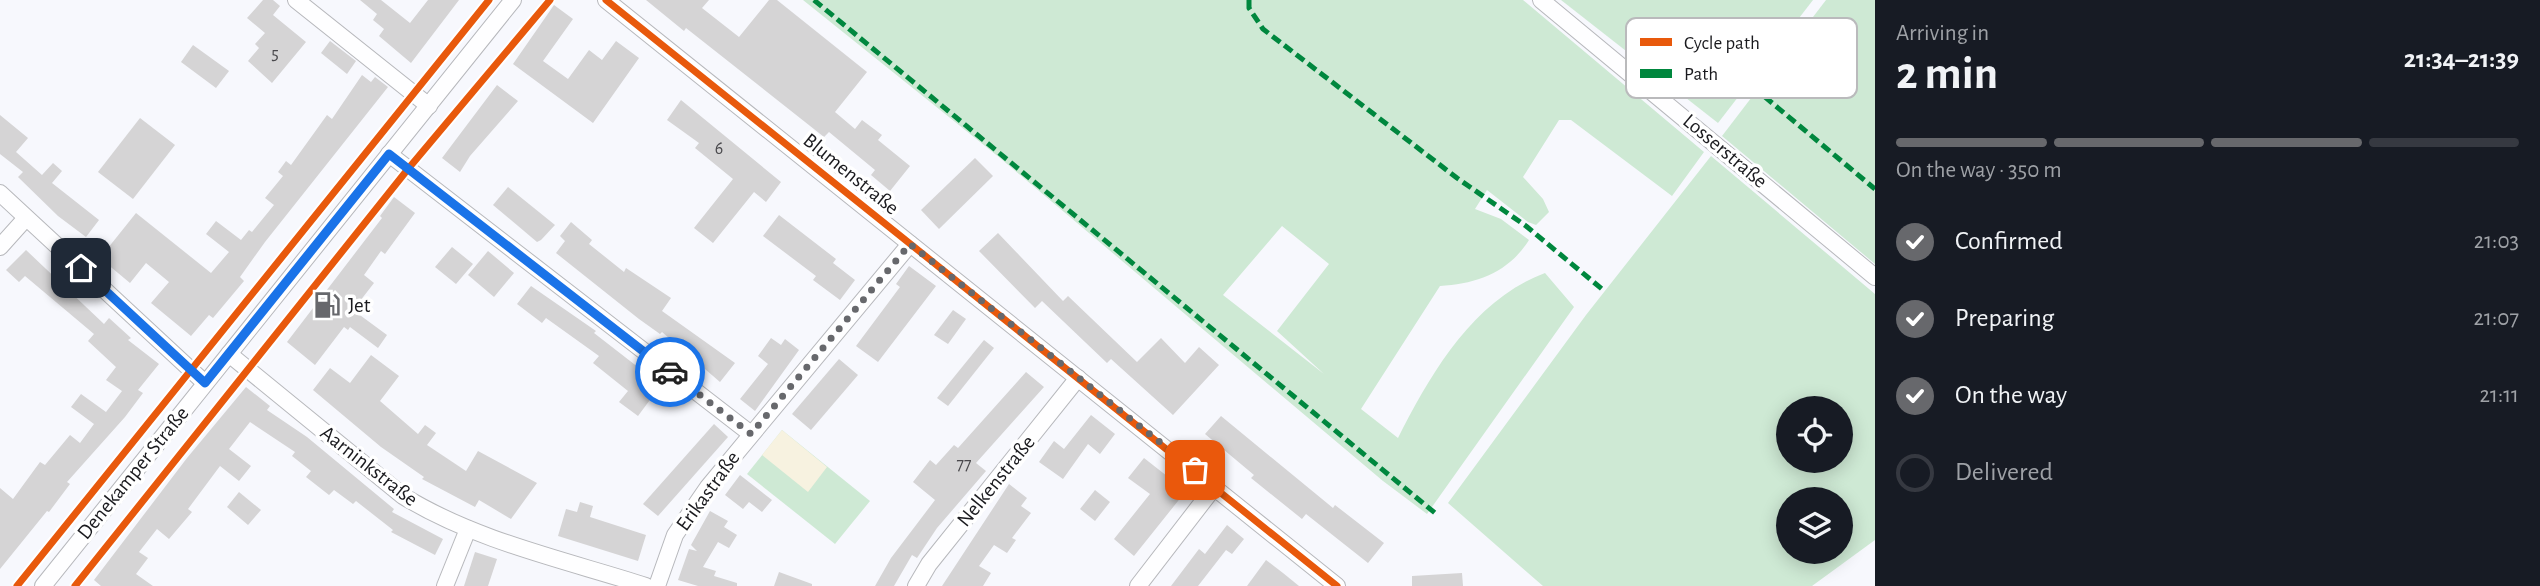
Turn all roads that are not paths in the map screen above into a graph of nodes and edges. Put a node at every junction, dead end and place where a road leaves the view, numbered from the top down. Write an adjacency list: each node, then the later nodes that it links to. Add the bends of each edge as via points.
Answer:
1 (296, 0): 7 (street)
2 (513, 0): 7 (street, Denekamper Straße)
3 (606, 0): 11 (street, Blumenstraße)
4 (1541, 0): 5 (street, Losserstraße)
5 (1626, 70)
6 (1659, 98): 13 (street, Losserstraße)
7 (429, 106): 8 (street, Denekamper Straße)
8 (389, 154): 14 (street, Denekamper Straße); 17 (street)
9 (0, 193): 10 (street)
10 (26, 218): 12 (street); 16 (street)
11 (910, 244): 15 (street, Blumenstraße); 17 (street, Erikastraße)
12 (0, 247)
13 (1875, 277)
14 (229, 354): 16 (street, Denekamper Straße); 19 (street, Aarninkstraße, via 403,496)
15 (1078, 378): 18 (street, Blumenstraße); 24 (street, Nelkenstraße)
16 (205, 383): 20 (street, Denekamper Straße)
17 (751, 434): 23 (street, Erikastraße, via 686,518 664,560)
18 (1215, 486): 25 (street); 26 (street, Blumenstraße)
19 (468, 529): 21 (street); 22 (street, Aarninkstraße)
20 (43, 586)
21 (445, 586)
22 (646, 586)
23 (657, 586)
24 (916, 586)
25 (1138, 586)
26 (1337, 586)

